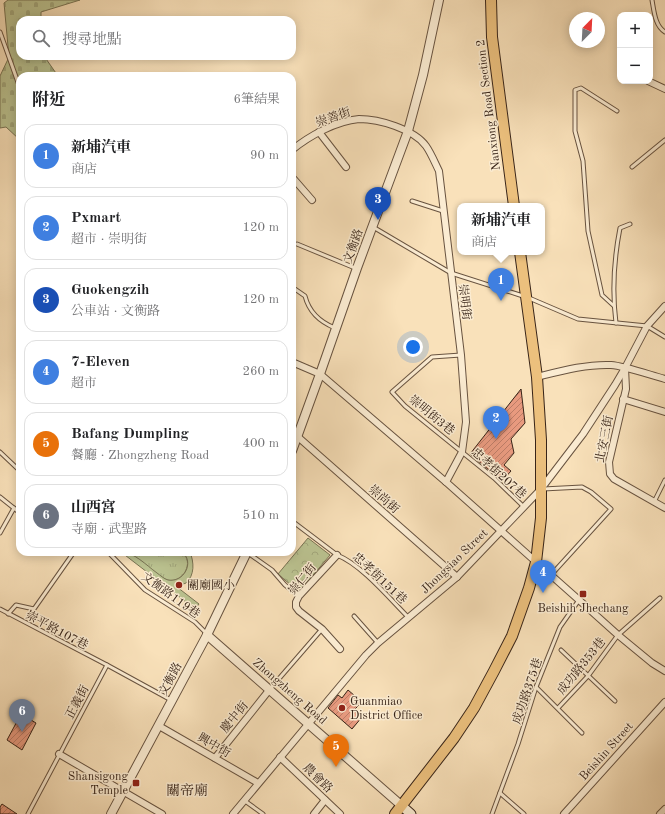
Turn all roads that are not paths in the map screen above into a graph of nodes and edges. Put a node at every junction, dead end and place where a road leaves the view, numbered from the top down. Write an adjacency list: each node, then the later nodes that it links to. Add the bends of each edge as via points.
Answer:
1 (439, 0): 10 (street, 文衡路)
2 (491, 0): 19 (main road, Nanxiong Road Section 2, via 492,37)
3 (652, 0): 5 (lane, via 657,23)
4 (0, 32): 6 (lane)
5 (665, 32)
6 (16, 77)
7 (653, 83): 8 (street)
8 (665, 88)
9 (617, 111): 29 (lane, via 581,88 575,90 575,131 583,161 588,231 602,295)
10 (408, 131): 11 (street, 崇善街, via 385,123 359,120); 20 (street, 崇明街, via 425,145 439,171); 22 (street, 文衡路)
11 (319, 132): 13 (street, 崇善街); 15 (street)
12 (665, 140): 14 (lane)
13 (296, 147)
14 (632, 166)
15 (346, 167)
16 (296, 182): 17 (street)
17 (312, 200)
18 (412, 201): 20 (lane)
19 (514, 203)
20 (444, 211): 26 (street, 崇明街)
21 (630, 224): 29 (lane, via 620,228)
22 (373, 226): 25 (street, 文衡路); 26 (lane)
23 (297, 244): 25 (lane)
24 (520, 255): 28 (main road)
25 (357, 268): 33 (street, 文衡路)
26 (451, 273): 28 (lane); 35 (street, 崇明街)
27 (296, 290): 33 (lane, via 305,296 308,306 325,324)
28 (526, 297): 31 (lane, via 578,319); 39 (main road)
29 (614, 306): 31 (lane)
30 (664, 308): 32 (street, Jhongsiao Street)
31 (616, 323): 32 (lane)
32 (647, 326): 34 (lane); 37 (street, Jhongsiao Street)
33 (336, 329): 38 (street, 文衡路)
34 (665, 337)
35 (461, 355): 46 (street, 崇明街, via 466,422); 46 (lane, 崇明街3巷, via 432,357 392,392 405,406)
36 (296, 364): 38 (street)
37 (625, 368): 39 (street, via 594,365); 40 (street); 41 (street, 北安三街); 50 (street, Jhongsiao Street, via 582,434)
38 (320, 374): 43 (street, 文衡路); 49 (street)
39 (537, 377): 50 (main road, via 542,440)
40 (665, 379)
41 (624, 399): 42 (street); 52 (street, 北安三街, via 609,462 610,474 614,479)
42 (665, 412)
43 (298, 437): 44 (street, 文衡路); 66 (street, 崇尚街)
44 (296, 442)
45 (0, 452): 47 (lane)
46 (462, 452): 49 (street, 崇明街); 54 (lane, 忠孝街207巷, via 494,478)
47 (16, 467)
48 (665, 480): 52 (lane)
49 (446, 482): 57 (street)
50 (541, 489): 54 (street, Jhongsiao Street); 64 (main road); 65 (lane, via 582,487 611,508)
51 (0, 497): 53 (lane)
52 (654, 502): 55 (street, 北安三街)
53 (14, 508): 58 (lane)
54 (524, 508): 57 (street, Jhongsiao Street)
55 (665, 508)
56 (296, 524): 59 (lane, 忠孝街151巷)
57 (501, 531): 64 (street); 66 (street, Jhongsiao Street)
58 (0, 533)
59 (337, 555): 67 (street, 崇仁街); 73 (lane, 忠孝街151巷, via 345,558 368,577)
60 (72, 556): 71 (lane, via 34,609 16,605)
61 (112, 556): 75 (lane, 文衡路119巷, via 145,590 195,622)
62 (244, 556): 75 (street, 文衡路)
63 (252, 556): 67 (lane, via 272,570)
64 (536, 562): 65 (street); 100 (main road, via 512,636 481,696 454,738)
65 (551, 575): 69 (street)
66 (457, 577): 73 (street, Jhongsiao Street)
67 (299, 596): 74 (street, 崇仁街, via 296,602 299,611)
68 (660, 598): 76 (lane, 成功路353巷)
69 (579, 600): 76 (street); 83 (lane, 成功路375巷, via 560,627)
70 (0, 609): 71 (lane, 崇平路107巷)
71 (8, 614): 80 (lane, 崇平路107巷)
72 (354, 616): 77 (lane)
73 (409, 618): 77 (street, Jhongsiao Street)
74 (322, 629): 78 (street, 崇仁街); 84 (lane)
75 (207, 635): 84 (street, Zhongzheng Road); 85 (street, 文衡路)
76 (618, 635): 81 (street); 82 (lane, 成功路353巷)
77 (378, 643): 89 (street, Jhongsiao Street)
78 (340, 649)
79 (561, 650): 82 (lane)
80 (107, 666): 85 (lane); 92 (lane, 正義街)
81 (665, 671)
82 (588, 676): 86 (lane); 88 (lane, 成功路353巷)
83 (536, 687): 88 (lane); 97 (lane, 成功路375巷)
84 (270, 689): 89 (street, Zhongzheng Road); 94 (street, 慶中街)
85 (172, 701): 90 (street, 文衡路)
86 (616, 701)
87 (665, 702): 113 (street, Beishin Street)
88 (558, 708): 91 (lane)
89 (308, 723): 93 (street, Jhongsiao Street); 100 (street, Zhongzheng Road)
90 (159, 726): 94 (street, 興中街); 96 (street, 文衡路)
91 (582, 733)
92 (59, 754): 96 (street); 102 (lane, 正義街)
93 (280, 757): 95 (street, Jhongsiao Street); 99 (street, 農會路)
94 (214, 758): 95 (street, 興中街)
95 (258, 783): 98 (street, Jhongsiao Street)
96 (123, 792): 103 (street, 文衡路); 104 (street)
97 (500, 793): 111 (lane, 成功路375巷); 112 (lane)
98 (245, 800): 105 (street, Jhongsiao Street); 106 (lane)
99 (325, 800): 107 (street); 108 (street, 農會路)
100 (402, 806): 109 (main road); 110 (main road, Zhongzheng Road)
101 (665, 809): 114 (street)
102 (28, 814)
103 (111, 814)
104 (161, 814)
105 (233, 814)
106 (263, 814)
107 (314, 814)
108 (340, 814)
109 (395, 814)
110 (411, 814)
111 (492, 814)
112 (524, 814)
113 (564, 814)
114 (660, 814)

